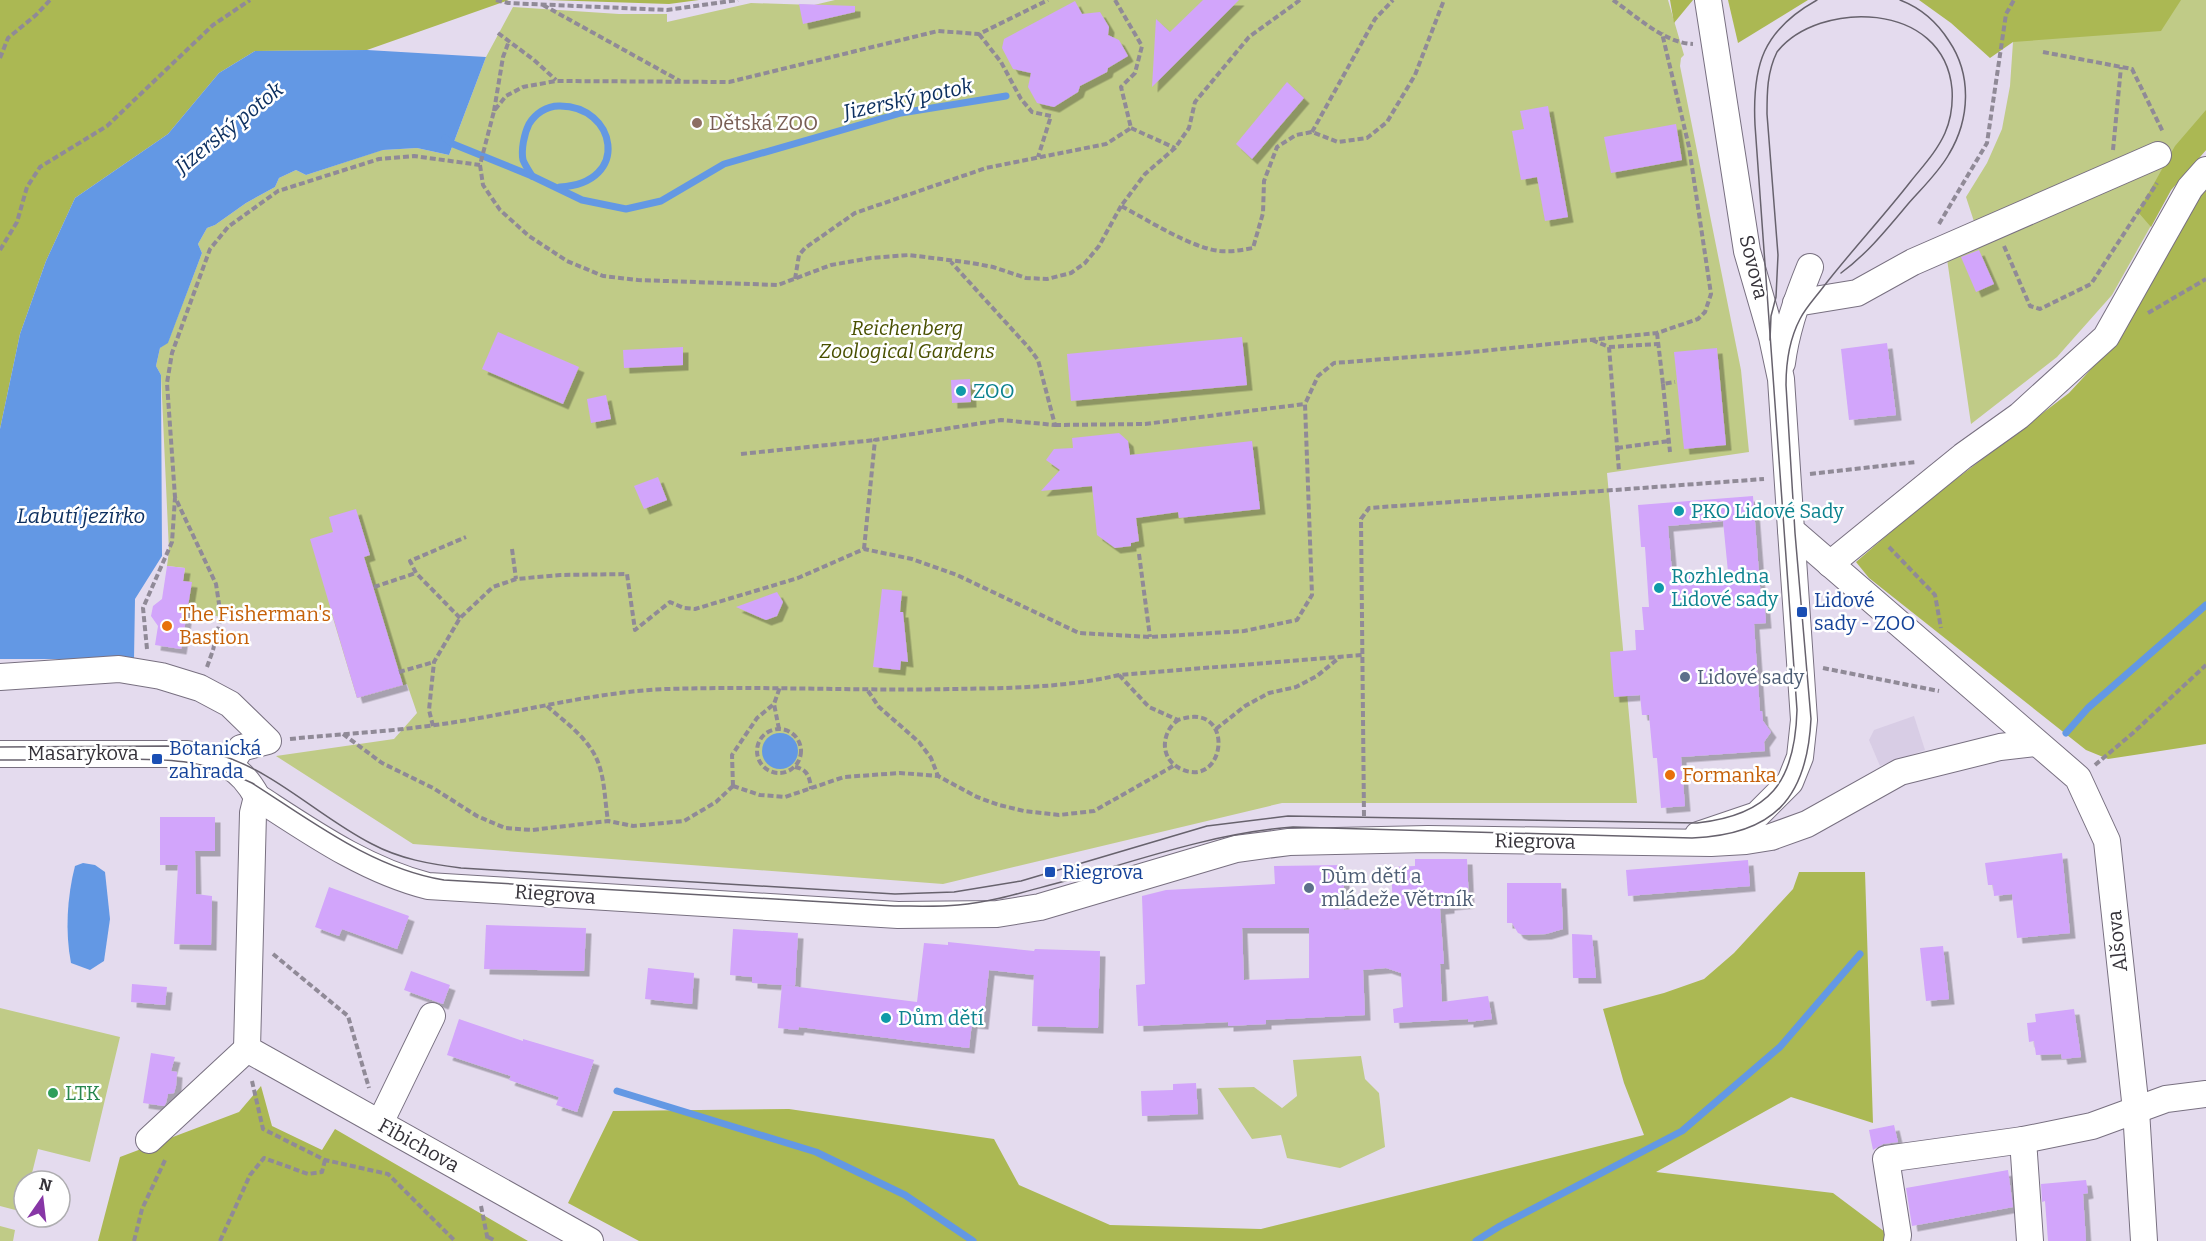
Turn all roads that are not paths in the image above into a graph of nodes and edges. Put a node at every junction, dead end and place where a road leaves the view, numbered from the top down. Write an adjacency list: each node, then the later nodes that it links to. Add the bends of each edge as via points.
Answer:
1 (1708, 0): 6 (street, Sovova, via 1747,251)
2 (2161, 152): 5 (street, via 1913,262 1857,293)
3 (2206, 170): 8 (street, via 2190,188 2106,337 2019,416 1963,456)
4 (1810, 267): 5 (street)
5 (1796, 303): 6 (street, via 1784,344)
6 (1781, 379): 7 (street, Sovova)
7 (1793, 532): 8 (street); 14 (street, via 1804,720 1794,775 1778,797 1757,815)
8 (1830, 564): 10 (street, via 1946,680 1989,700)
9 (0, 677): 12 (street, via 119,669 200,688 230,704 268,741 242,748)
10 (2035, 743): 14 (street, Riegrova, via 2000,747 1900,772 1807,824 1771,837 1746,842); 18 (street, Alšova, via 2078,778 2107,841)
11 (0, 754): 12 (street, Masarykova, via 187,754)
12 (230, 765): 13 (street, Masarykova, via 249,781)
13 (257, 797): 14 (street, Riegrova, via 377,869 428,886 898,915 997,914 1040,907 1236,849 1289,842 1428,839); 16 (street)
14 (1675, 843)
15 (432, 1016): 19 (street)
16 (247, 1049): 19 (street, Fibichova); 21 (street)
17 (2206, 1094): 18 (street, via 2166,1099)
18 (2136, 1110): 20 (street, via 2092,1126); 25 (street, Alšova)
19 (380, 1123): 22 (street, Fibichova)
20 (2023, 1140): 23 (street, via 1886,1159); 24 (street)
21 (158, 1148)
22 (590, 1241)
23 (1897, 1241)
24 (2030, 1241)
25 (2144, 1241)

